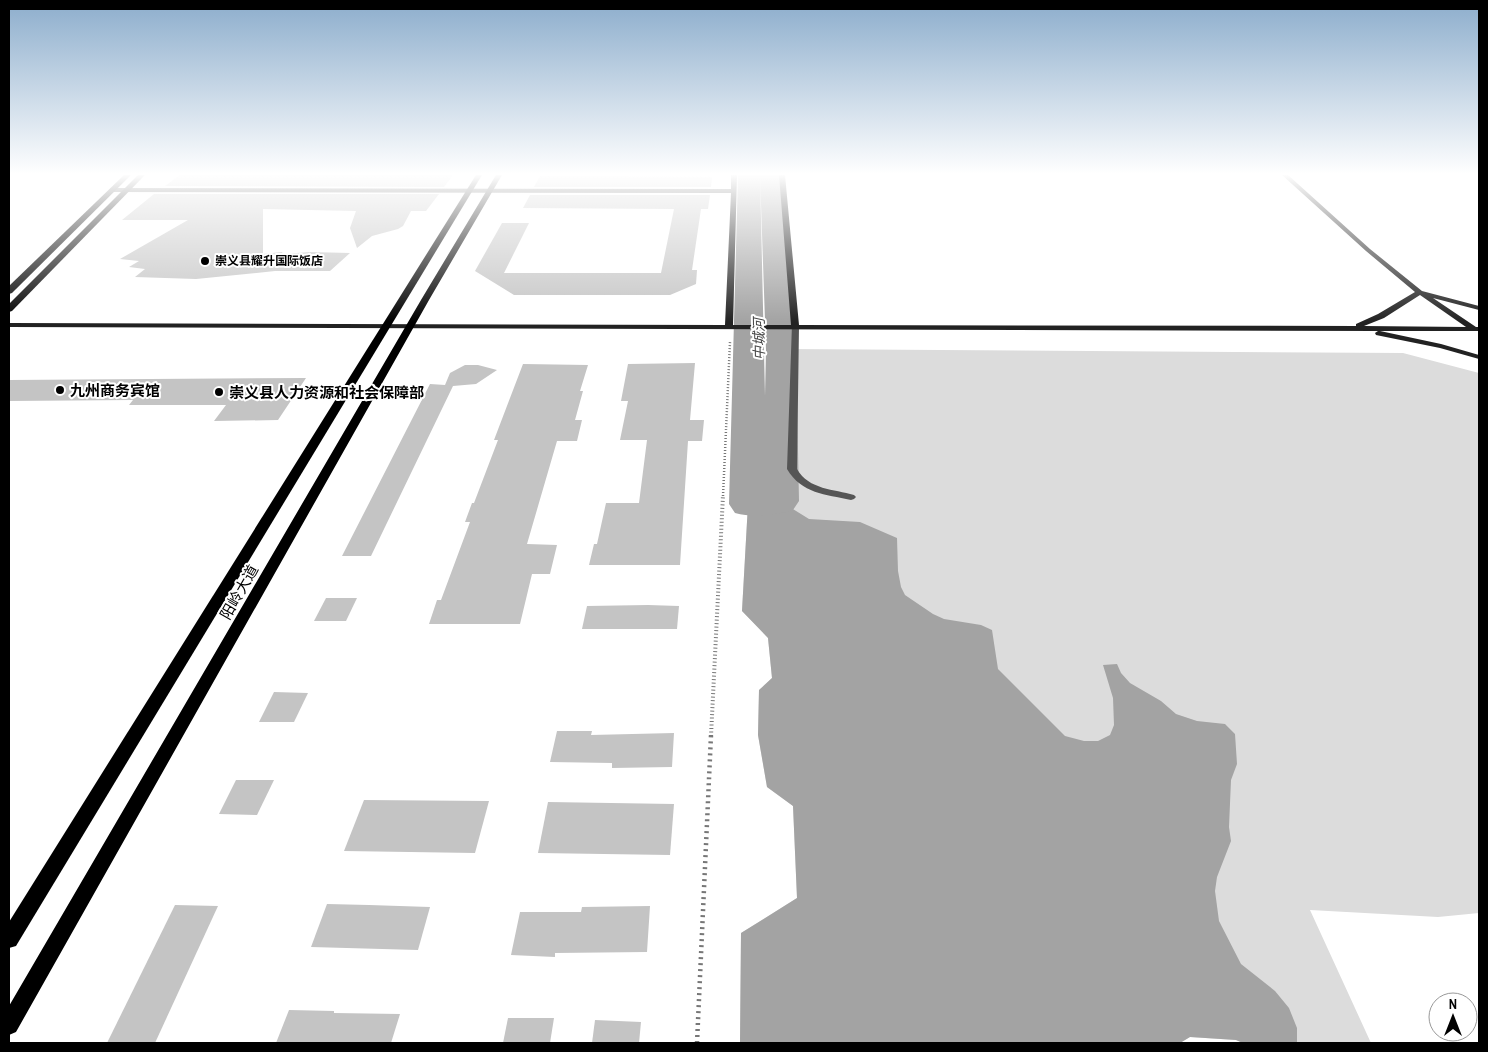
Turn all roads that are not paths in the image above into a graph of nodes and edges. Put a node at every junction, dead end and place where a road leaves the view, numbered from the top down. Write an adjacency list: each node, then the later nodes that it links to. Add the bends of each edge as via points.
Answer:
1 (78, 224): 8 (main road)
2 (93, 224): 11 (main road)
3 (449, 224): 13 (main road, 阳岭大道)
4 (470, 224): 16 (main road, 阳岭大道)
5 (733, 224): 14 (street)
6 (786, 224): 15 (street)
7 (1339, 224): 9 (street)
8 (9, 292)
9 (1420, 292): 10 (street); 17 (street); 18 (street)
10 (1479, 308)
11 (9, 309)
12 (9, 325): 13 (street)
13 (386, 326): 16 (street); 21 (main road, 阳岭大道)
14 (729, 326): 15 (street); 16 (street)
15 (795, 326): 17 (street); 20 (lane, via 792,469 798,479 812,486)
16 (409, 327): 22 (main road, 阳岭大道)
17 (1356, 328): 18 (street); 19 (street)
18 (1478, 330)
19 (1479, 357)
20 (851, 496)
21 (9, 938)
22 (9, 1025)

